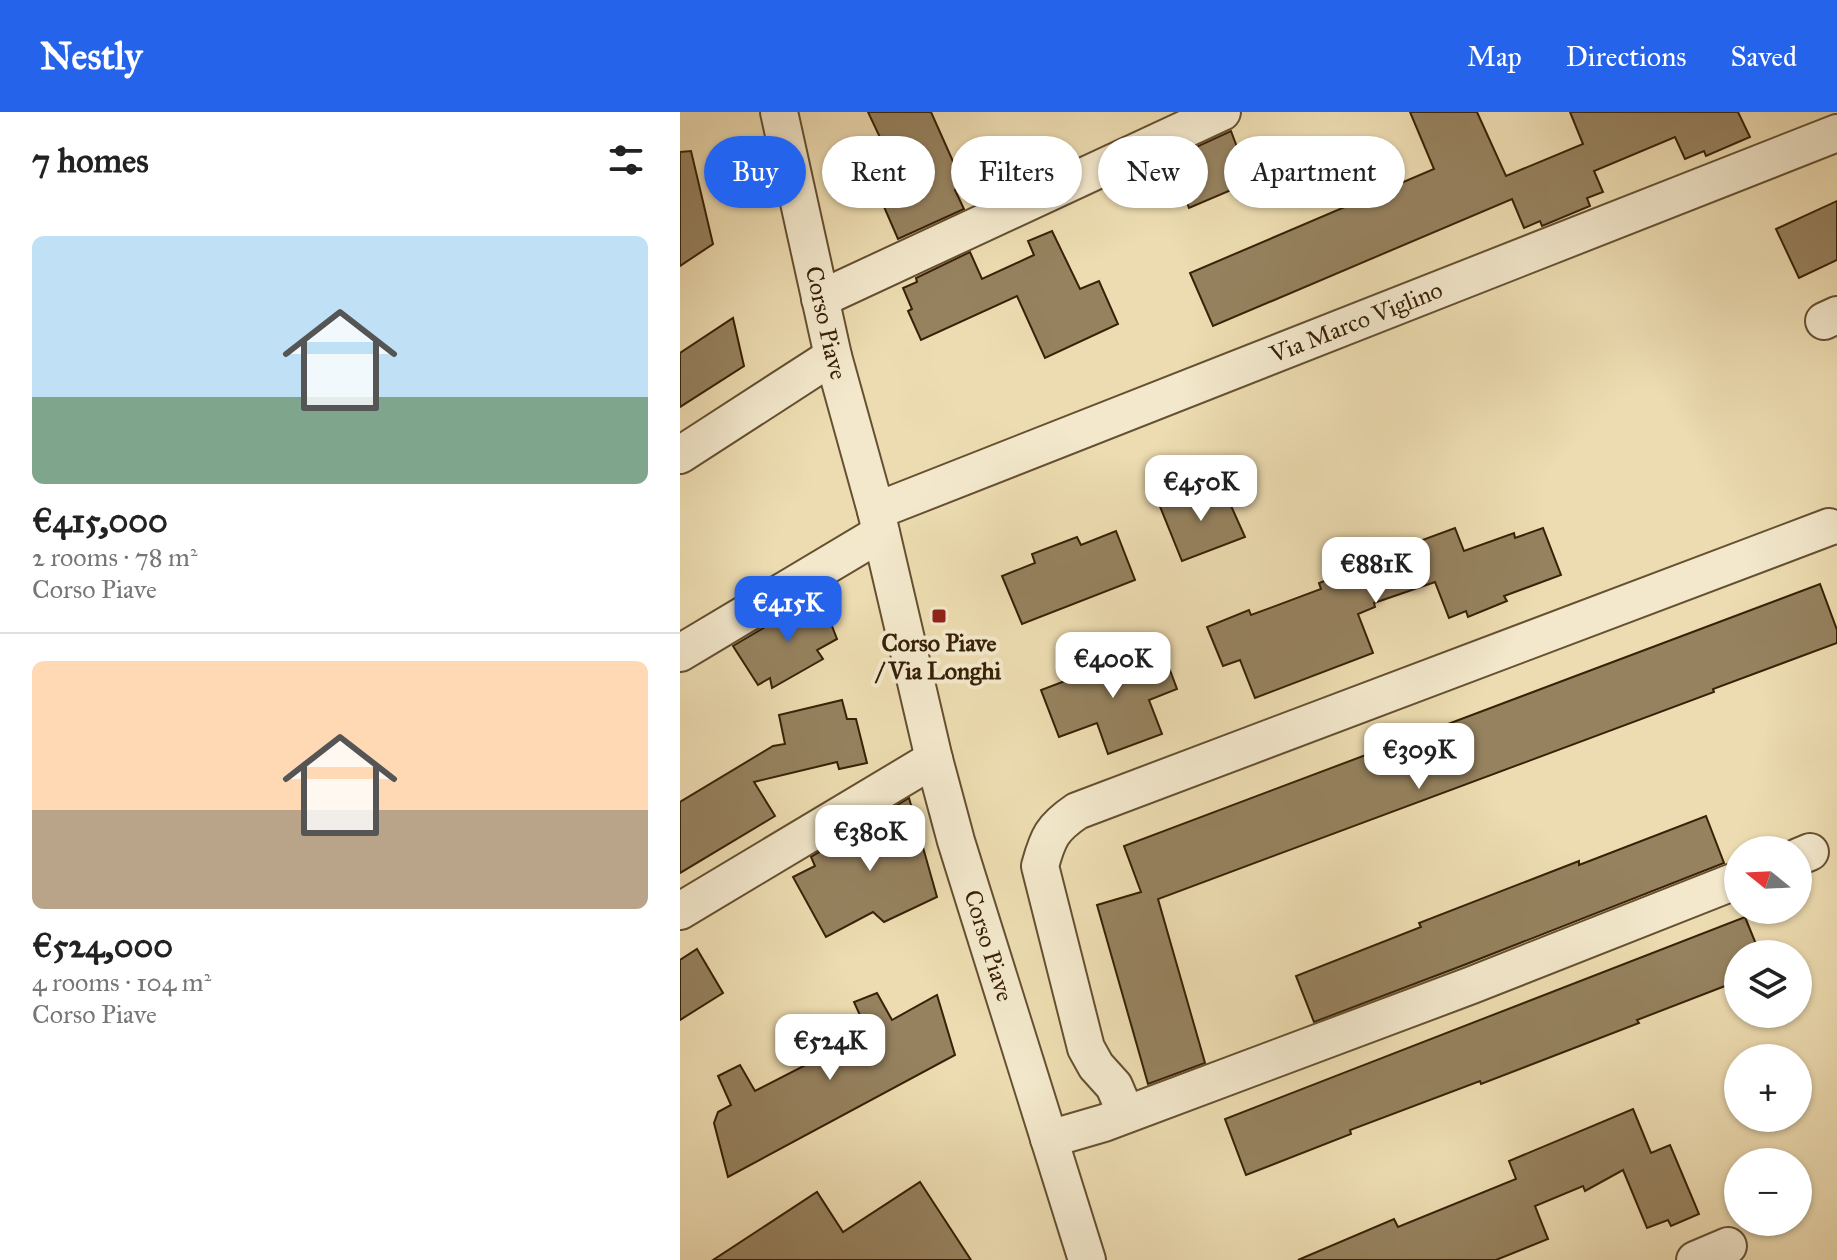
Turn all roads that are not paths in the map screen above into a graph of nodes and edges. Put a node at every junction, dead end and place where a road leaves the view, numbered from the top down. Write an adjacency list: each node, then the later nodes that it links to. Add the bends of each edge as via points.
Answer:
1 (779, 112): 4 (street, Corso Piave)
2 (1222, 112): 4 (street)
3 (1837, 133): 7 (street, Via Marco Viglino)
4 (820, 299): 5 (street, Corso Piave)
5 (833, 356): 6 (street); 7 (street, Corso Piave)
6 (680, 455)
7 (878, 522): 9 (street); 10 (street, Corso Piave)
8 (1829, 527): 13 (street, via 1077,811 1060,823 1047,841 1040,866 1086,1048 1114,1086)
9 (680, 653)
10 (934, 759): 12 (street); 14 (street, Corso Piave)
11 (1724, 886): 13 (street)
12 (680, 911)
13 (1126, 1114): 14 (street)
14 (1049, 1139): 16 (street, Corso Piave)
15 (1728, 1246): 17 (street)
16 (1087, 1260)
17 (1695, 1260)

